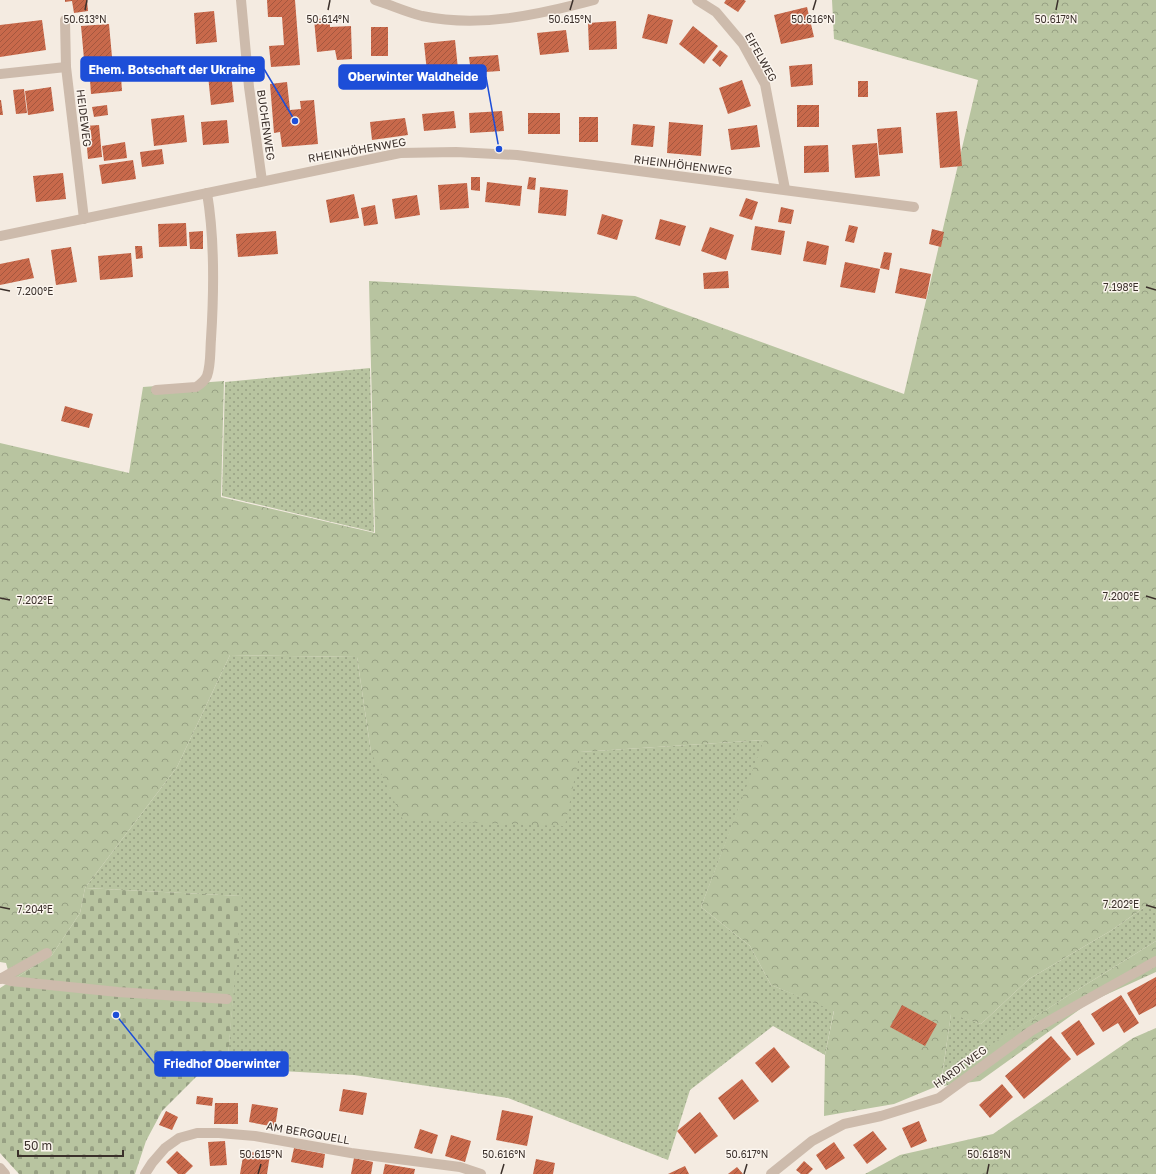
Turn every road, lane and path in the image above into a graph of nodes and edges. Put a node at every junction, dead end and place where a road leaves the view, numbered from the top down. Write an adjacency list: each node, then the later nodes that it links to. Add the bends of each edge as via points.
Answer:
1 (241, 0): 8 (street, BUCHENWEG, via 249,87)
2 (375, 0): 3 (street, via 421,16 459,21 504,19)
3 (594, 0)
4 (697, 0): 9 (street, EIFELWEG, via 716,12 743,44 765,84)
5 (65, 20): 6 (street, HEIDEWEG)
6 (66, 67): 7 (street); 12 (street, HEIDEWEG)
7 (0, 74)
8 (262, 181): 9 (street, RHEINHÖHENWEG, via 400,153 456,152 524,156); 10 (street, RHEINHÖHENWEG)
9 (785, 189): 11 (street, RHEINHÖHENWEG)
10 (207, 193): 12 (street, RHEINHÖHENWEG); 14 (street, via 212,226 212,326 207,374 202,383 196,386)
11 (914, 207)
12 (84, 219): 13 (street, RHEINHÖHENWEG)
13 (0, 236)
14 (156, 390)
15 (47, 953): 17 (street)
16 (1156, 961): 23 (street, HARDTWEG, via 1031,1031 939,1098 881,1116 844,1124 812,1141)
17 (0, 979): 18 (street, via 110,991)
18 (227, 999)
19 (0, 1168): 20 (street)
20 (5, 1174)
21 (145, 1174): 22 (street, AM BERGQUELL, via 165,1148 179,1138 197,1133 219,1133 255,1136 352,1153 460,1167)
22 (481, 1174)
23 (771, 1174)

